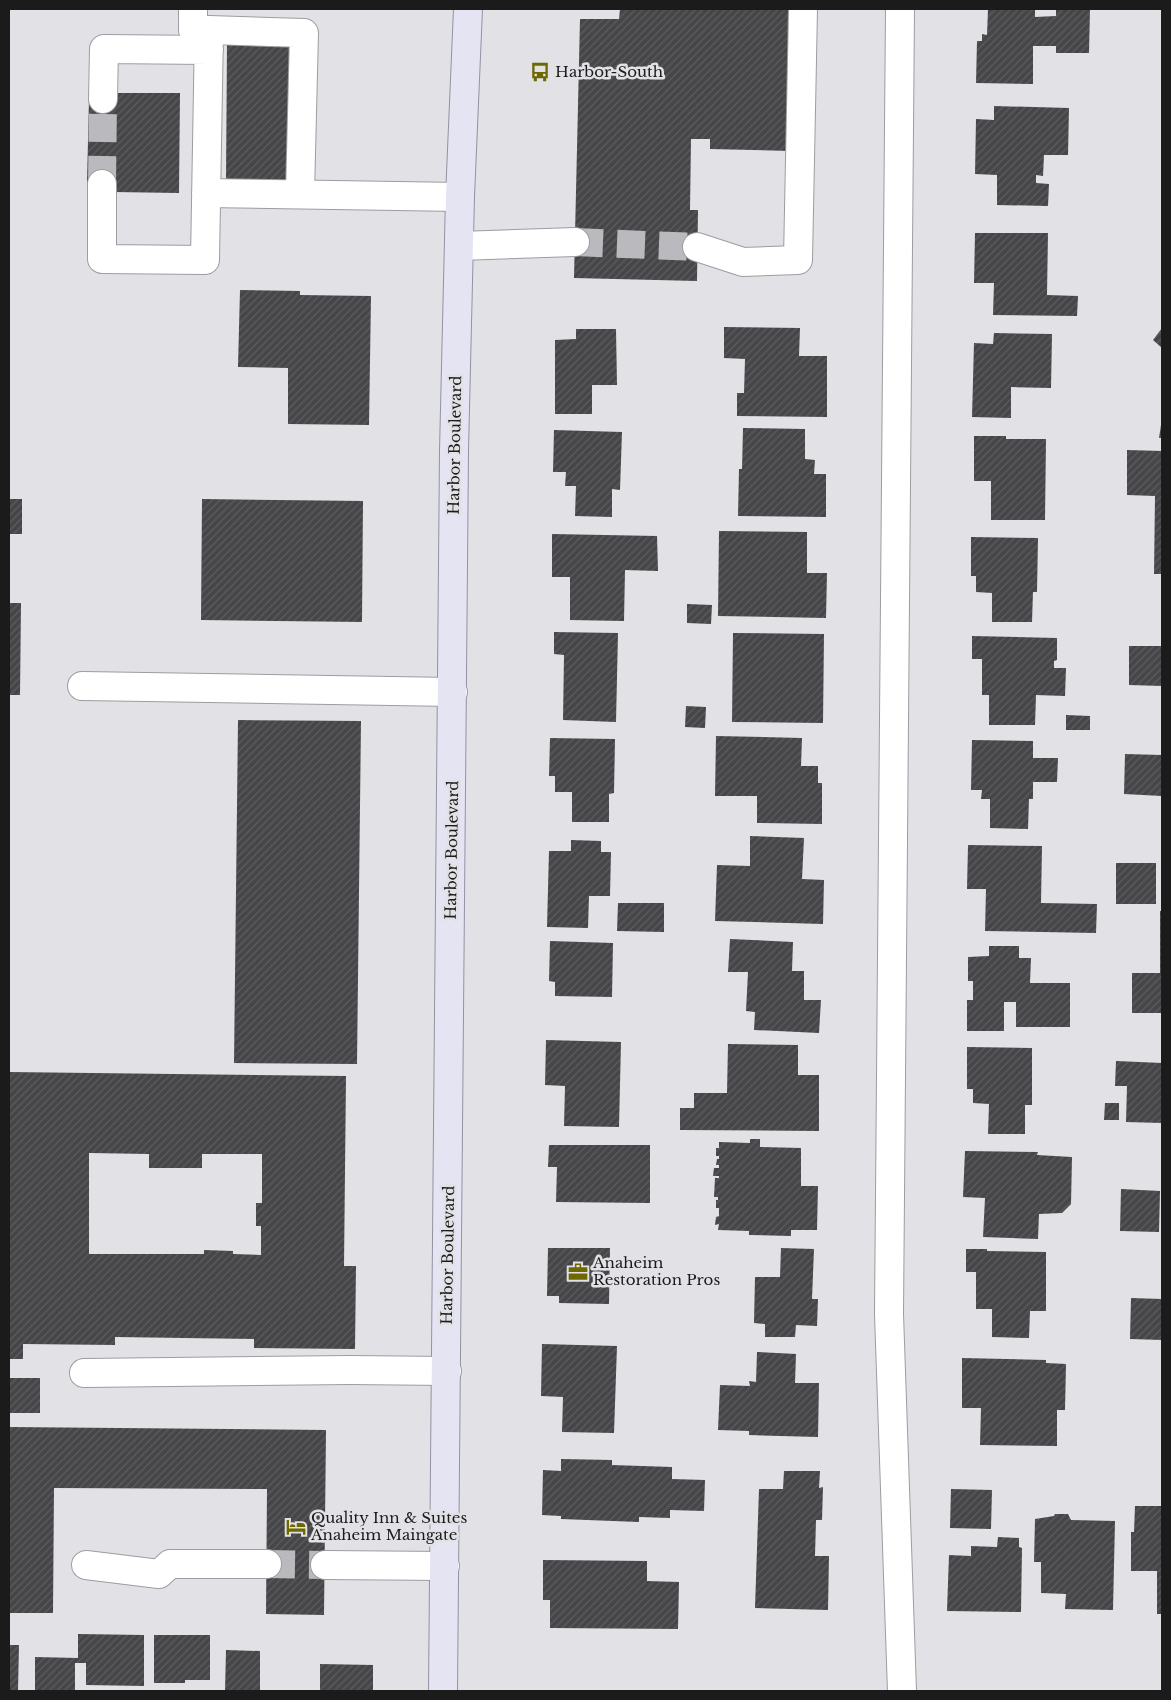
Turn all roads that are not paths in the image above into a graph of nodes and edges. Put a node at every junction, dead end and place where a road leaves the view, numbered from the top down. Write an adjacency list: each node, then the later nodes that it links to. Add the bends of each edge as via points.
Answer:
1 (468, 9): 9 (main road, Harbor Boulevard)
2 (803, 9): 12 (street, via 798,260 743,262)
3 (900, 9): 22 (street, via 889,1314)
4 (204, 30): 5 (street, via 104,49); 7 (street); 8 (street, via 304,32)
5 (103, 99)
6 (102, 184): 7 (street, via 102,259 205,260)
7 (206, 193): 8 (street)
8 (300, 194): 9 (street)
9 (460, 197): 11 (main road, Harbor Boulevard)
10 (575, 242): 11 (street)
11 (459, 246): 14 (main road, Harbor Boulevard)
12 (697, 247)
13 (82, 686): 14 (street)
14 (453, 692): 15 (main road, Harbor Boulevard)
15 (447, 1372): 16 (street); 20 (main road, Harbor Boulevard)
16 (84, 1373)
17 (267, 1564): 18 (street, via 170,1564 160,1574)
18 (86, 1565)
19 (325, 1565): 20 (street)
20 (445, 1566): 21 (main road, Harbor Boulevard)
21 (443, 1691)
22 (902, 1691)

